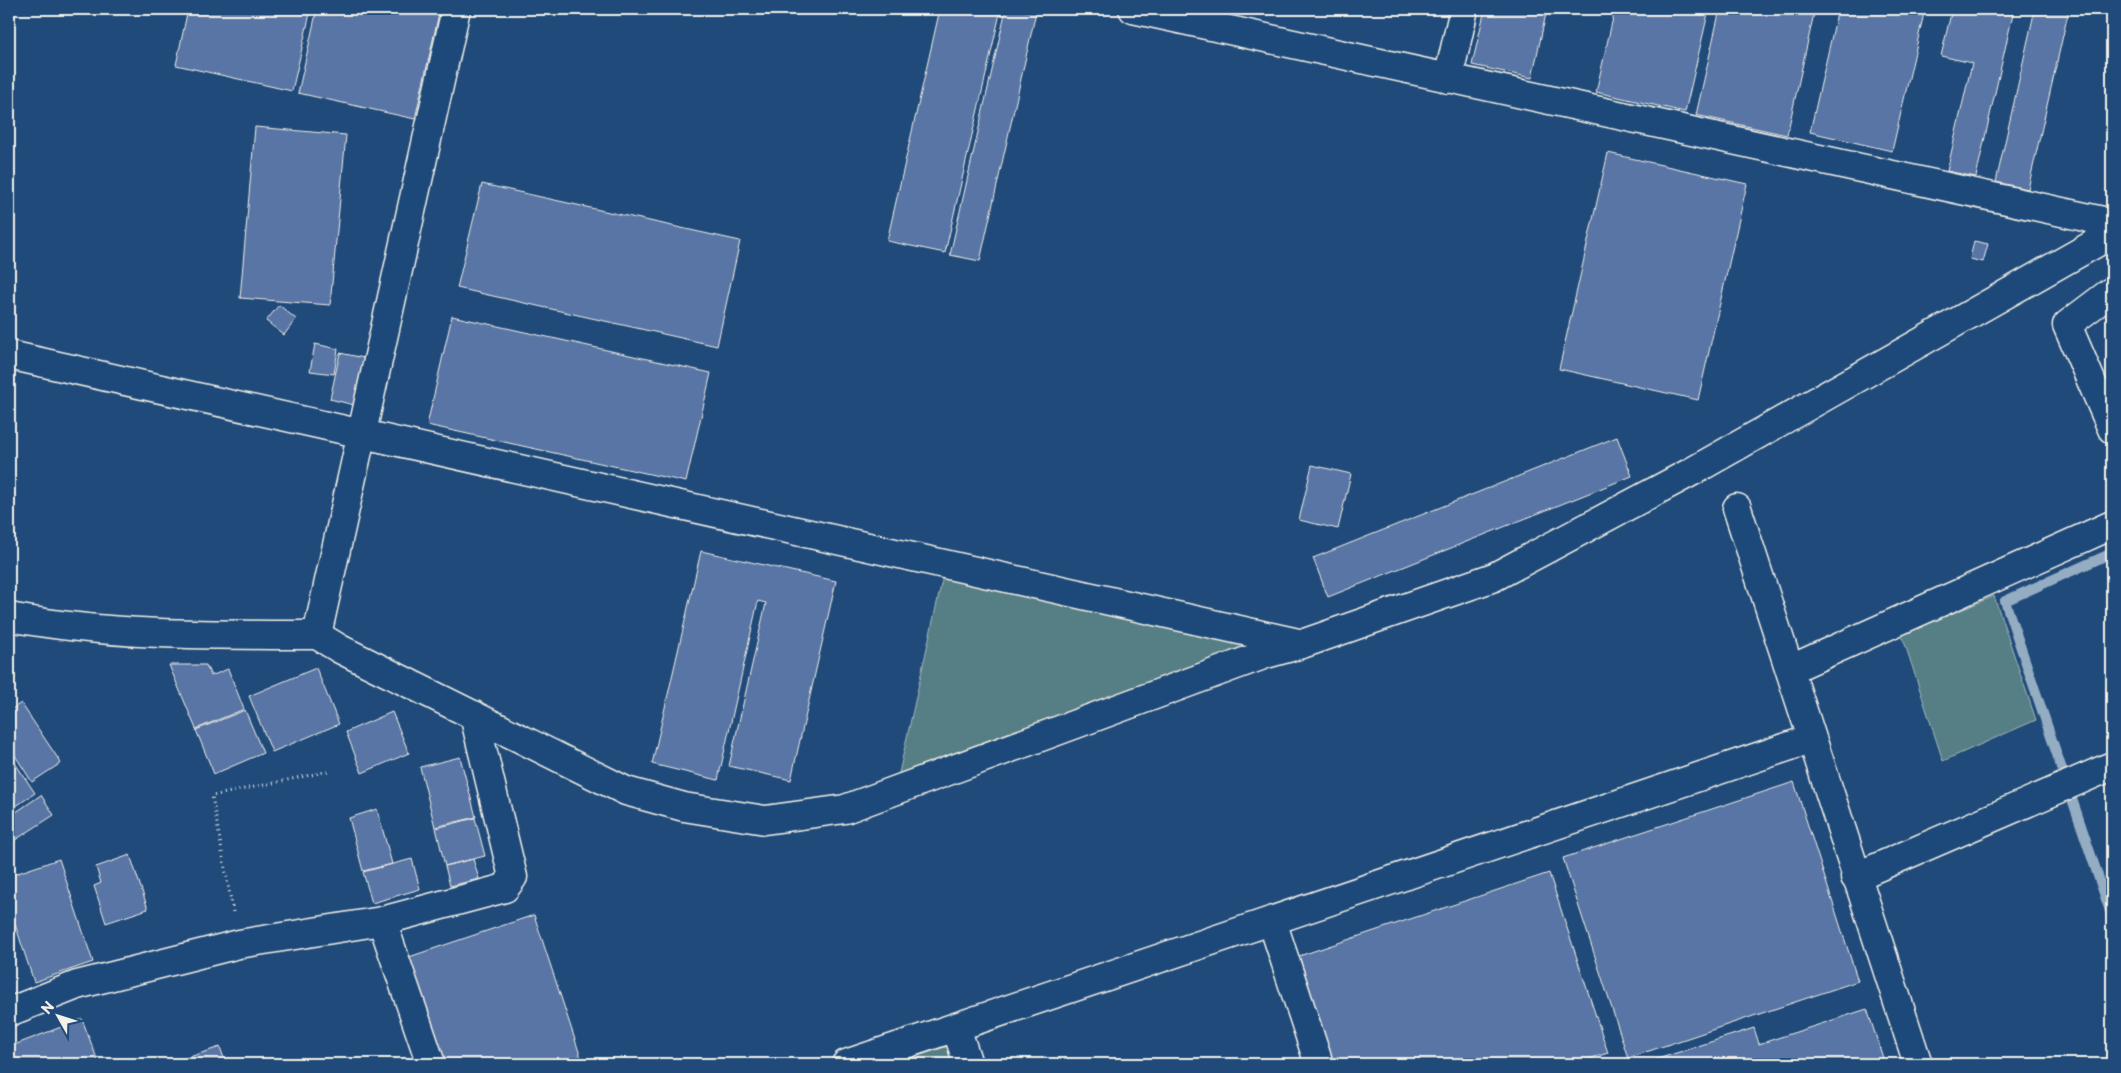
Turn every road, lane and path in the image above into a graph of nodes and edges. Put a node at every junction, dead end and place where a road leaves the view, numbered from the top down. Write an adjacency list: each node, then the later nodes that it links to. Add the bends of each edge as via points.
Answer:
1 (456, 9): 10 (street)
2 (1133, 9): 4 (street)
3 (1464, 9): 4 (street)
4 (1448, 79): 5 (street)
5 (2112, 223)
6 (2112, 234): 15 (street, via 1693,471 1494,577)
7 (2112, 291): 9 (street, via 2067,325)
8 (9, 355): 10 (street)
9 (2112, 429)
10 (362, 434): 14 (street); 15 (street)
11 (1737, 508): 16 (street)
12 (2112, 525): 16 (street)
13 (9, 617): 14 (street, via 85,629 155,634)
14 (317, 635): 17 (street)
15 (1302, 644): 17 (street, via 1266,654 845,809 765,820 684,808 626,791)
16 (1791, 669): 18 (street)
17 (474, 716): 22 (street, via 513,877 505,888)
18 (1811, 740): 21 (street); 23 (street)
19 (2112, 766): 21 (street)
20 (329, 771): 24 (path, via 212,796)
21 (1856, 878): 31 (street)
22 (382, 920): 24 (street); 27 (street)
23 (1272, 921): 26 (street); 30 (street)
24 (239, 944): 25 (street, via 77,985)
25 (9, 1012)
26 (956, 1027): 28 (street); 29 (street)
27 (431, 1064)
28 (846, 1064)
29 (968, 1064)
30 (1319, 1064)
31 (1918, 1064)

